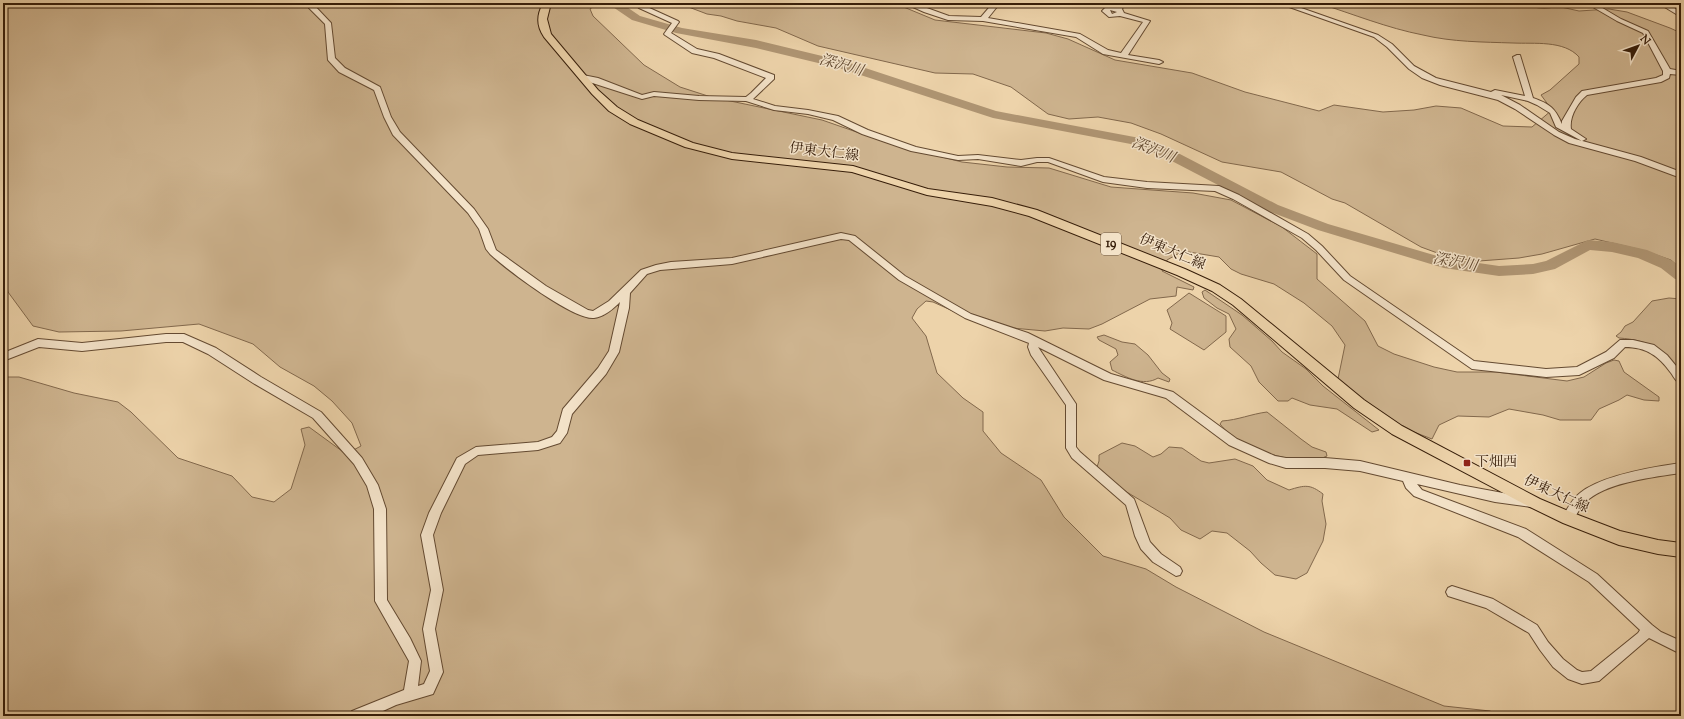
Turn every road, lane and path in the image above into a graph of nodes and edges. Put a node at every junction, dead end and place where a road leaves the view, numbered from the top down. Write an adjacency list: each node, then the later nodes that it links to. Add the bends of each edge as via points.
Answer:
1 (309, 3): 26 (street, via 328,23 331,58 342,70 377,89 391,126 430,170 467,205 489,239 491,251 575,309 587,314 602,311)
2 (547, 3): 19 (main road, 伊東大仁線 / 19, via 541,17 542,27)
3 (644, 3): 22 (street, via 641,7 676,23 667,34 695,51 716,56 771,77 754,96)
4 (907, 3): 13 (street, via 948,18)
5 (997, 3): 13 (street)
6 (1281, 3): 20 (street, via 1383,40 1414,70 1432,80)
7 (1529, 3): 8 (street)
8 (1559, 3)
9 (1589, 3): 17 (street, via 1646,32)
10 (1661, 3): 12 (street)
11 (1120, 9): 14 (street, via 1147,21)
12 (1681, 15)
13 (982, 19): 14 (street, via 1078,35 1106,52)
14 (1123, 56): 16 (street)
15 (1517, 56): 21 (street)
16 (1159, 62)
17 (1667, 71): 18 (street); 23 (street, via 1666,76 1658,80 1585,93 1567,118)
18 (1681, 73)
19 (583, 78): 22 (street, via 596,80 642,97 654,94); 32 (main road, 伊東大仁線 / 19, via 604,103 623,116 689,145 743,158 853,169 928,192 1011,206 1181,272 1216,288 1237,302 1359,404 1397,430)
20 (1482, 91): 21 (street); 24 (street, via 1513,104 1565,138)
21 (1530, 98): 23 (street, via 1553,112 1559,125)
22 (747, 99): 29 (street, via 774,108 835,118 866,132 922,151 958,158 978,157 1021,163 1049,160 1103,179 1216,188 1305,236 1347,278 1472,365 1546,373 1579,371 1610,355 1623,343 1636,343 1662,354)
23 (1567, 130): 24 (street)
24 (1607, 152): 25 (street, via 1625,155)
25 (1681, 175)
26 (625, 290): 27 (street, via 644,272 659,267 732,261 847,237 859,243 902,278 957,311); 39 (street, via 624,308 614,352 602,371 567,412 562,433 556,440 538,446 476,451 461,461 454,473 427,535 437,590 429,629 437,672 428,689)
27 (1035, 341): 31 (street, via 1108,377 1169,395 1233,442 1273,460 1286,463 1346,464); 35 (street, via 1035,352 1071,404 1071,448 1130,502 1143,542 1151,552)
28 (3, 357): 39 (street, via 38,343 82,347 184,338 212,351 317,415 358,461 372,485 380,509 381,601 415,662)
29 (1681, 380)
30 (1681, 468): 33 (street, via 1599,487 1586,494)
31 (1408, 478): 32 (street, via 1488,496); 37 (street, via 1410,485 1418,493 1522,533 1593,578)
32 (1535, 503): 33 (main road, 伊東大仁線 / 19)
33 (1568, 518): 34 (main road, 伊東大仁線 / 19, via 1620,538)
34 (1681, 550)
35 (1176, 571)
36 (1452, 592): 37 (street, via 1489,603 1533,629 1558,663 1573,675 1582,678 1594,677)
37 (1648, 629): 38 (street)
38 (1681, 648)
39 (410, 694): 40 (street)
40 (357, 716)

